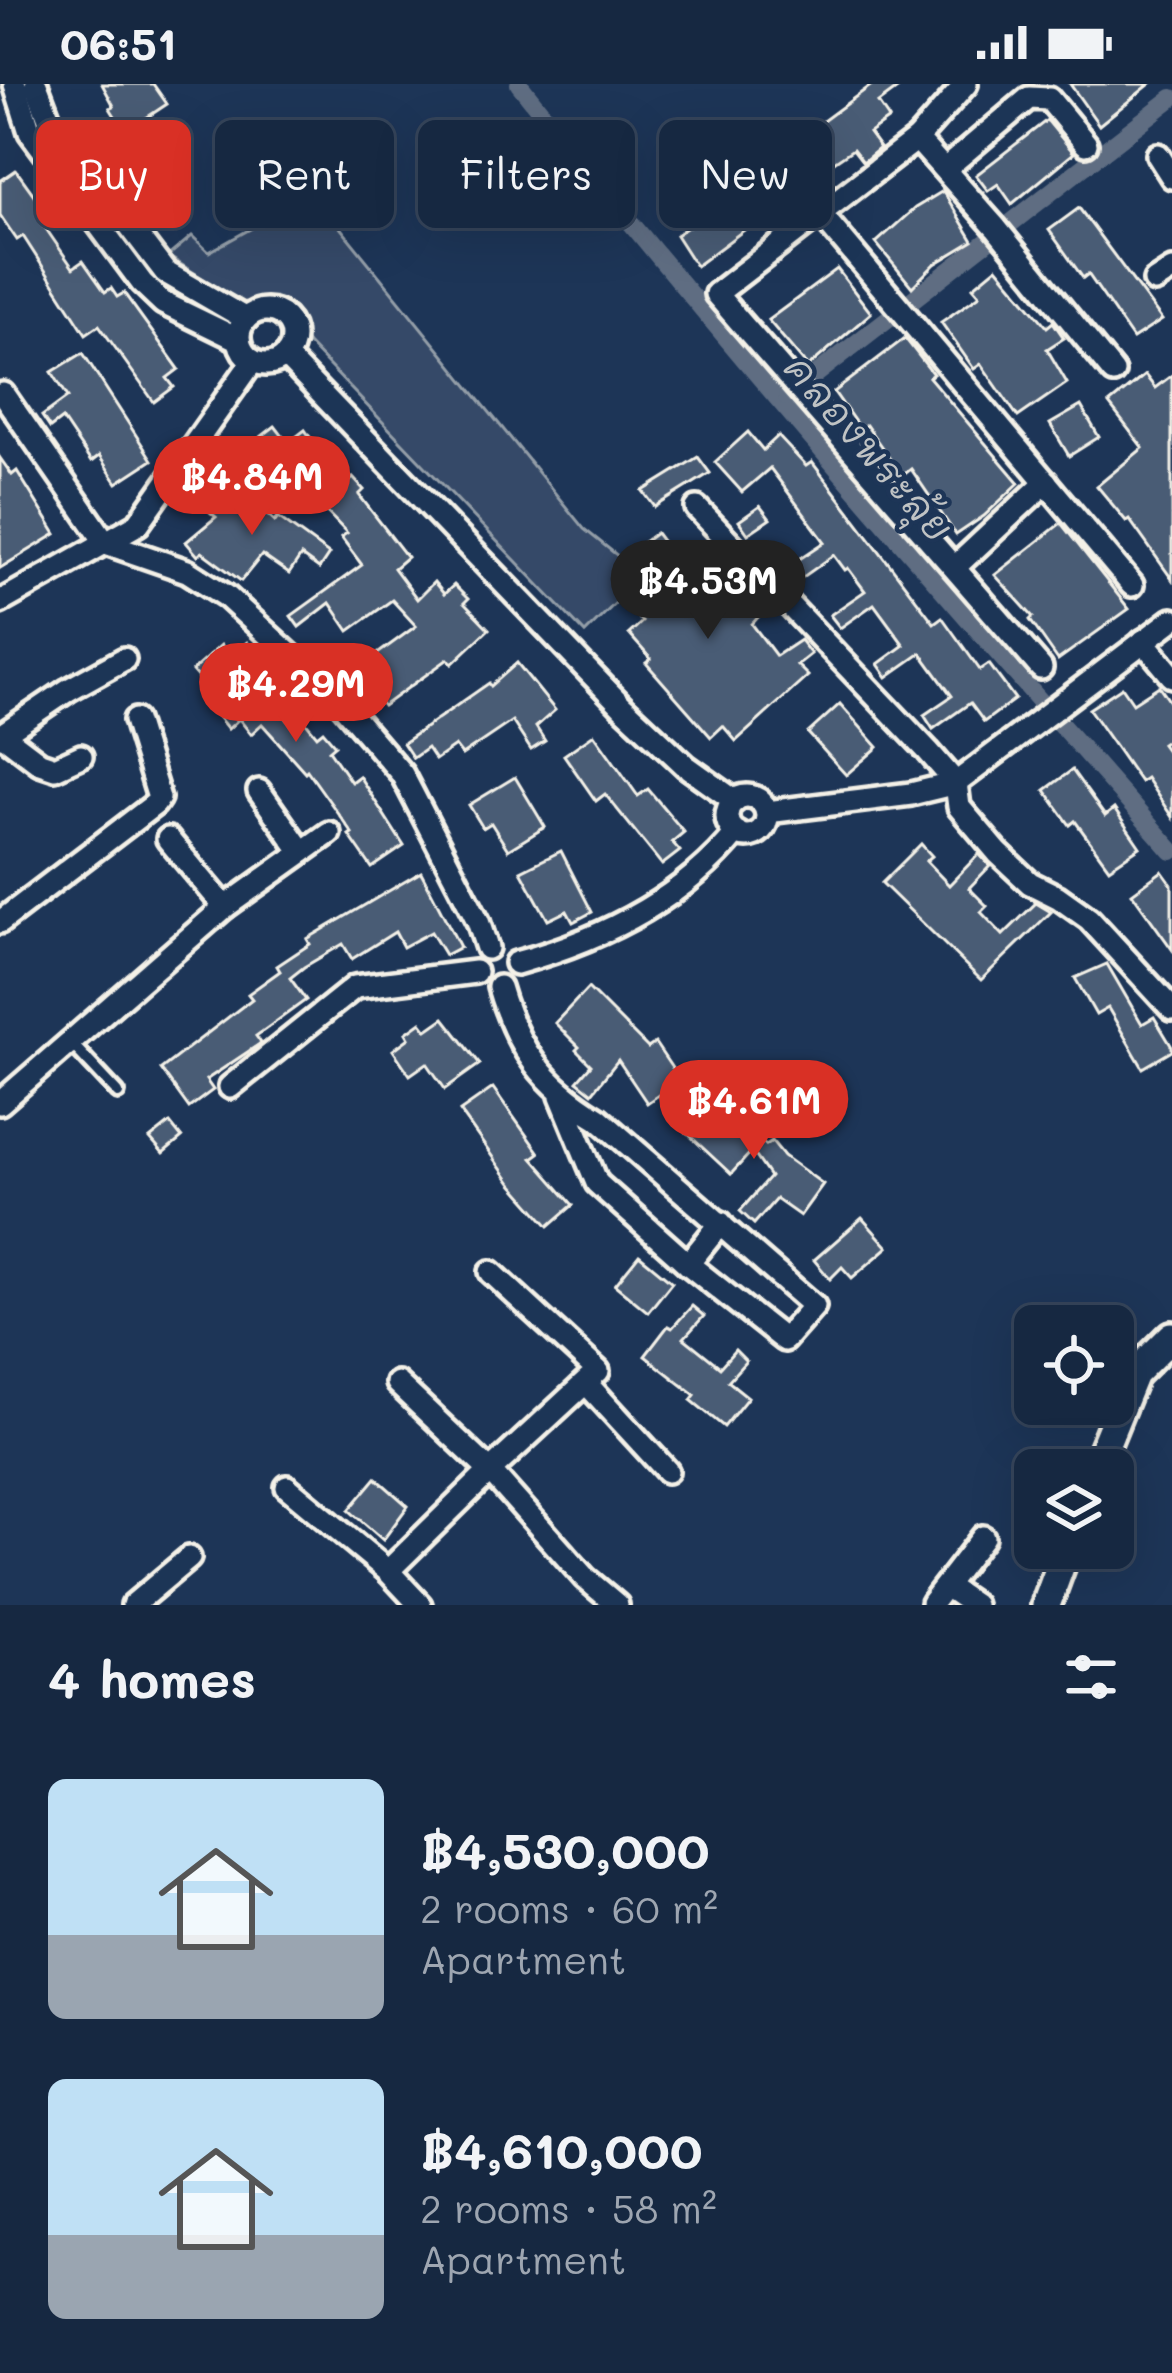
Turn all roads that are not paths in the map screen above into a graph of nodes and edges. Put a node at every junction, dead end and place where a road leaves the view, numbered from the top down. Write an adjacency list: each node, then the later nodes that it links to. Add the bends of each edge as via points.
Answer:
1 (966, 84): 3 (street)
2 (21, 93): 11 (street, via 30,132 142,283 163,303)
3 (916, 139): 6 (street); 8 (street)
4 (1086, 143): 6 (street, via 1049,99 1029,98)
5 (1158, 155): 7 (street)
6 (945, 169): 14 (street)
7 (1172, 177)
8 (832, 202)
9 (798, 228): 19 (street, via 716,294)
10 (832, 228): 16 (street)
11 (242, 330): 12 (street, via 264,310 283,316 292,334); 13 (street, via 243,352)
12 (285, 356): 13 (street); 32 (street, via 361,446 623,706)
13 (254, 361): 18 (street, via 138,524)
14 (1113, 372)
15 (3, 394): 18 (street)
16 (1046, 482): 19 (street); 20 (street)
17 (697, 508): 30 (street)
18 (106, 543): 21 (street); 40 (street, via 188,571 226,596 335,696 402,774)
19 (955, 567): 25 (street)
20 (1132, 585)
21 (0, 602)
22 (1172, 620): 23 (street)
23 (1143, 641): 26 (street); 30 (street)
24 (124, 659): 28 (street)
25 (1041, 668)
26 (1172, 676)
27 (135, 720): 39 (street, via 155,804)
28 (1, 735): 29 (street, via 55,768)
29 (81, 756)
30 (956, 783): 33 (street); 44 (street, via 958,807 998,853 1089,919)
31 (259, 791): 37 (street)
32 (735, 801): 33 (street, via 754,798); 34 (street, via 728,818)
33 (767, 812): 34 (street, via 757,834)
34 (736, 832): 41 (street, via 709,867 606,934)
35 (329, 833): 37 (street)
36 (168, 839): 38 (street)
37 (302, 852): 38 (street)
38 (225, 907): 45 (street)
39 (0, 922)
40 (487, 948): 41 (street, via 505,949); 42 (street)
41 (515, 963): 43 (street, via 510,982)
42 (475, 972): 43 (street); 46 (street, via 355,987)
43 (499, 987): 48 (street, via 520,1042)
44 (1172, 1010)
45 (70, 1042): 47 (lane); 49 (street)
46 (230, 1087)
47 (118, 1094)
48 (561, 1096): 50 (street); 51 (street, via 597,1183)
49 (0, 1103)
50 (721, 1223): 51 (street); 51 (street, via 814,1306 784,1340)
51 (688, 1264)
52 (491, 1272): 55 (street, via 598,1371)
53 (1172, 1336): 56 (street, via 1134,1374)
54 (397, 1383): 57 (street)
55 (587, 1384): 57 (street); 58 (street)
56 (1104, 1449)
57 (490, 1471): 63 (street); 67 (street)
58 (667, 1471)
59 (287, 1487): 63 (street)
60 (983, 1537): 64 (street)
61 (189, 1558): 65 (street)
62 (1059, 1569): 69 (street)
63 (388, 1571): 66 (street)
64 (939, 1595): 68 (street)
65 (133, 1605)
66 (421, 1605)
67 (617, 1605)
68 (974, 1605)
69 (1046, 1605)

